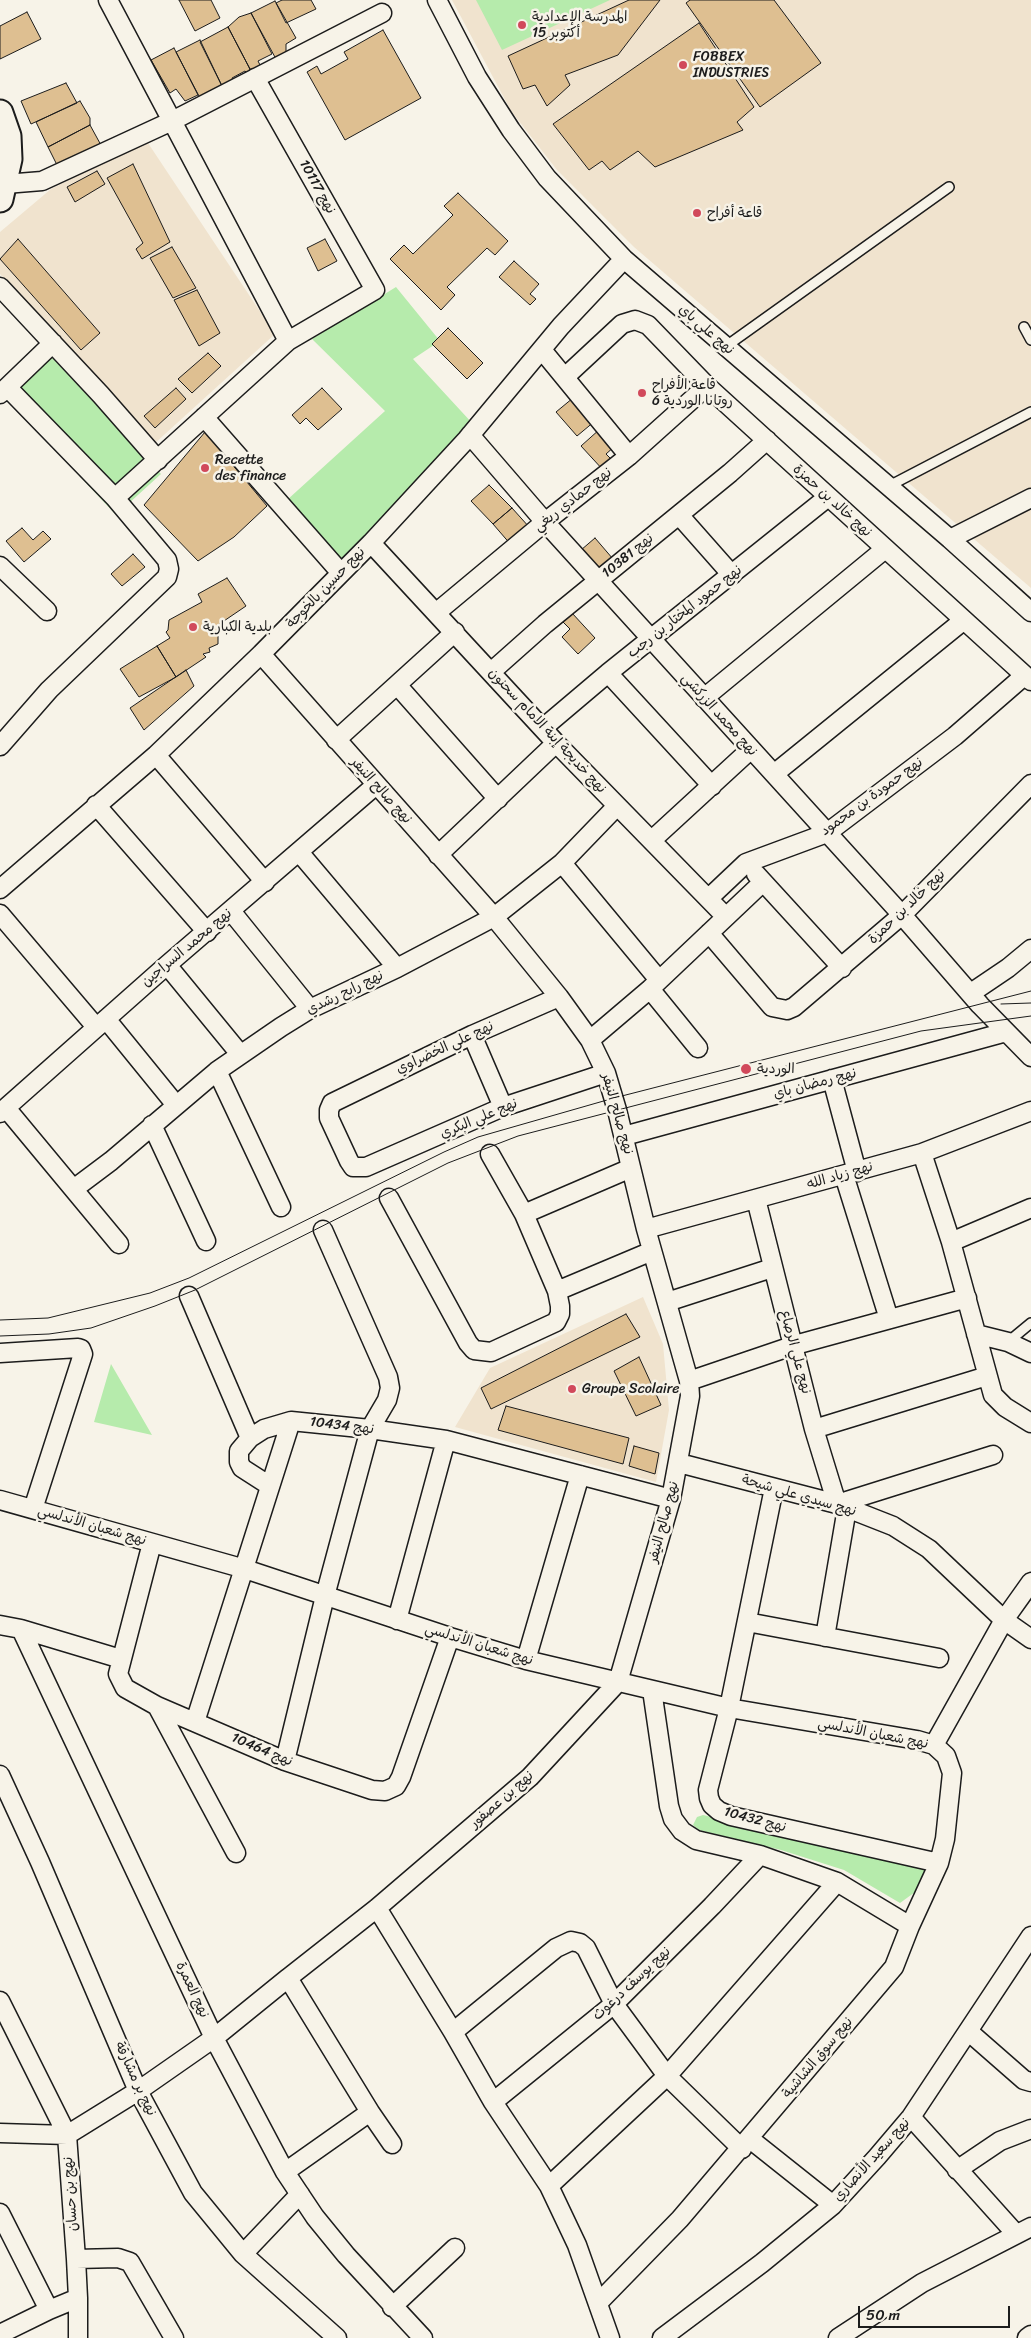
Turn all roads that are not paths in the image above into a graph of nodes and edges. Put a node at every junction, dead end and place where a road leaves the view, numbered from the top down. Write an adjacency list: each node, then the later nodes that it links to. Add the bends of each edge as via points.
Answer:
1 (437, 0): 9 (street, نهج علي باي, via 477,77 510,130 547,178)
2 (113, 2): 6 (street)
3 (382, 13): 4 (street)
4 (256, 78): 6 (street); 13 (street, نهج 10117, via 375,290)
5 (0, 114): 8 (street, via 8,136)
6 (172, 121): 8 (street, via 42,181); 13 (street)
7 (950, 187): 15 (lane)
8 (2, 191)
9 (624, 259): 15 (street, نهج علي باي); 16 (street, نهج حسين بالخوجة)
10 (0, 287): 14 (street)
11 (1024, 326): 12 (lane)
12 (1031, 340)
13 (288, 342): 21 (street, نهج 10117)
14 (53, 344): 19 (street); 25 (street)
15 (725, 346): 26 (street, نهج علي باي)
16 (542, 350): 17 (street); 22 (street, نهج حسين بالخوجة)
17 (565, 377): 18 (street, نهج خالد بن حمزة, via 622,324 635,320 648,325); 24 (street)
18 (707, 386): 23 (street, نهج خالد بن حمزة); 24 (street, نهج حمادي ريغي)
19 (4, 391): 28 (street)
20 (1031, 412): 26 (lane)
21 (204, 417): 25 (street, نهج 10117); 36 (street)
22 (470, 435): 31 (street, نهج محمد الزركشي); 33 (street, نهج حسين بالخوجة)
23 (767, 440): 27 (street, نهج خالد بن حمزة); 30 (street, نهج 10381)
24 (629, 456): 31 (street, نهج حمادي ريغي)
25 (158, 460): 28 (street, نهج 10117)
26 (889, 486): 32 (street, نهج علي باي)
27 (828, 497): 34 (street, نهج خالد بن حمزة); 37 (street, نهج حمود المختار بن رجب)
28 (115, 498): 54 (street, via 167,560 167,577 50,690)
29 (1031, 498): 32 (street)
30 (679, 515): 37 (street); 38 (street, نهج 10381)
31 (545, 522): 38 (street, نهج محمد الزركشي); 40 (street, نهج حمادي ريغي)
32 (950, 539): 41 (street, نهج علي باي)
33 (371, 542): 36 (street, نهج حسين بالخوجة); 40 (street, نهج خديجة إبنة الامام سحنون)
34 (885, 549): 42 (street, نهج خالد بن حمزة); 50 (street)
35 (0, 566): 39 (street)
36 (341, 573): 45 (street, نهج حسين بالخوجة)
37 (732, 575): 44 (street, نهج حمود المختار بن رجب)
38 (599, 580): 44 (street, نهج محمد الزركشي); 46 (street, نهج 10381)
39 (47, 611)
40 (437, 612): 43 (street, نهج خديجة إبنة الامام سحنون)
41 (1031, 612)
42 (964, 620): 48 (street, نهج خالد بن حمزة); 57 (street)
43 (455, 632): 46 (street, نهج خديجة إبنة الامام سحنون); 49 (street)
44 (651, 638): 47 (street, نهج حمود المختار بن رجب); 50 (street, نهج محمد الزركشي)
45 (262, 654): 52 (street, نهج صالح النيفر); 56 (street, نهج حسين بالخوجة)
46 (491, 672): 51 (street, نهج خديجة إبنة الامام سحنون)
47 (608, 673): 51 (street, نهج حمود المختار بن رجب); 60 (street)
48 (1028, 678): 64 (street, نهج حمودة بن محمود)
49 (398, 686): 52 (street); 61 (street)
50 (704, 698): 55 (street, نهج محمد الزركشي)
51 (543, 728): 53 (street, نهج خديجة إبنة الامام سحنون)
52 (336, 740): 59 (street, نهج صالح النيفر)
53 (556, 743): 61 (street); 63 (street, نهج خديجة إبنة الامام سحنون)
54 (0, 746)
55 (751, 749): 57 (street, نهج محمد الزركشي); 60 (street)
56 (156, 755): 62 (street, نهج حسين بالخوجة); 70 (street)
57 (774, 774): 64 (street, نهج محمد الزركشي)
58 (1031, 784): 76 (street, نهج خالد بن حمزة)
59 (376, 785): 66 (street, نهج محمد السراجين); 67 (street, نهج صالح النيفر)
60 (712, 786): 65 (street)
61 (498, 799): 67 (street)
62 (96, 805): 72 (street, نهج حسين بالخوجة); 79 (street)
63 (617, 806): 65 (street, نهج خديجة إبنة الامام سحنون); 68 (street, نهج رابح رشدي)
64 (827, 833): 69 (street, نهج حمودة بن محمود); 76 (street, نهج محمد الزركشي)
65 (652, 840): 73 (street, نهج خديجة إبنة الامام سحنون)
66 (299, 852): 70 (street, نهج محمد السراجين); 83 (street)
67 (438, 855): 78 (street, نهج صالح النيفر)
68 (562, 862): 78 (street, نهج رابح رشدي); 85 (street)
69 (746, 863): 71 (street); 73 (street, نهج حمودة بن محمود)
70 (265, 882): 74 (street, نهج محمد السراجين)
71 (763, 882): 77 (street); 84 (street)
72 (0, 889)
73 (709, 898): 77 (street, نهج خديجة إبنة الامام سحنون)
74 (231, 911): 79 (street, نهج محمد السراجين); 88 (street)
75 (0, 914): 89 (street)
76 (902, 915): 84 (street, نهج خالد بن حمزة); 86 (street, نهج محمد الزركشي)
77 (726, 917): 80 (street)
78 (494, 918): 83 (street, نهج رابح رشدي); 87 (street, نهج صالح النيفر)
79 (207, 932): 82 (street, نهج محمد السراجين)
80 (709, 933): 84 (street, نهج خالد بن حمزة, via 772,1007 787,1010 794,1007); 85 (street)
81 (1031, 949): 86 (street)
82 (166, 965): 89 (street, نهج محمد السراجين); 94 (street)
83 (397, 968): 88 (street, نهج رابح رشدي)
84 (842, 968)
85 (654, 984): 92 (street); 93 (street)
86 (971, 993): 90 (street, نهج محمد الزركشي)
87 (559, 997): 91 (street, نهج علي الخضراوي); 92 (street, نهج صالح النيفر)
88 (310, 1009): 94 (street, نهج رابح رشدي)
89 (101, 1023): 99 (street); 101 (street, نهج محمد السراجين)
90 (1006, 1032): 95 (street, نهج محمد الزركشي); 98 (street, نهج رمضان باي)
91 (472, 1035): 100 (street); 107 (street, نهج علي الخضراوي, via 332,1103 328,1110 329,1118)
92 (590, 1040): 97 (street, نهج صالح النيفر)
93 (698, 1048)
94 (240, 1054): 96 (street, نهج رابح رشدي)
95 (1031, 1057)
96 (217, 1071): 99 (street, نهج رابح رشدي); 113 (street)
97 (606, 1073): 100 (street, نهج علي البكري); 104 (street, نهج صالح النيفر)
98 (832, 1079): 104 (street, نهج رمضان باي); 109 (street)
99 (176, 1105): 103 (street, نهج رابح رشدي)
100 (503, 1107): 107 (street, نهج علي البكري, via 366,1167)
101 (3, 1110): 110 (street)
102 (1031, 1111): 105 (street, نهج زياد الله)
103 (152, 1125): 110 (street, نهج رابح رشدي); 118 (street)
104 (624, 1136): 108 (street, نهج صالح النيفر)
105 (922, 1153): 109 (street, نهج زياد الله); 119 (street)
106 (490, 1154): 115 (street)
107 (353, 1167)
108 (631, 1168): 115 (street); 116 (street, نهج صالح النيفر)
109 (851, 1174): 112 (street, نهج زياد الله); 127 (street)
110 (75, 1188): 120 (street)
111 (389, 1198): 123 (street, via 474,1350 491,1352 556,1322 560,1314)
112 (756, 1199): 116 (street, نهج زياد الله); 122 (street, نهج علي الرصاع)
113 (280, 1207)
114 (1031, 1208): 119 (street)
115 (524, 1214): 123 (street)
116 (646, 1229): 121 (street, نهج صالح النيفر)
117 (323, 1230): 138 (street, via 388,1376 388,1400)
118 (206, 1241)
119 (951, 1242): 125 (street)
120 (119, 1244)
121 (652, 1251): 123 (street); 126 (street, نهج صالح النيفر)
122 (772, 1268): 126 (street); 131 (street, نهج علي الرصاع)
123 (557, 1291)
124 (189, 1296): 140 (street)
125 (968, 1298): 127 (street); 129 (street)
126 (667, 1302): 135 (street, نهج صالح النيفر)
127 (889, 1319): 131 (street)
128 (1031, 1322): 130 (lane)
129 (976, 1334): 130 (street); 134 (street)
130 (1008, 1342): 133 (street)
131 (794, 1345): 135 (street); 139 (street, نهج علي الرصاع)
132 (0, 1353): 150 (street, via 78,1348 83,1354)
133 (1031, 1353)
134 (987, 1376): 137 (street, via 997,1401); 139 (street)
135 (689, 1381): 143 (street, نهج صالح النيفر, via 689,1411)
136 (291, 1421): 138 (street, نهج 10434); 140 (street, via 264,1429); 145 (street, نهج 10434)
137 (1031, 1423)
138 (370, 1429): 141 (street, نهج 10434); 154 (street)
139 (814, 1429): 149 (street, نهج علي الرصاع)
140 (250, 1438): 145 (street, via 239,1451 238,1462)
141 (446, 1440): 144 (street, نهج 10434); 155 (street)
142 (993, 1454): 149 (street)
143 (679, 1463): 146 (street, نهج سيدي علي شيحة); 147 (street, نهج صالح النيفر)
144 (580, 1475): 147 (street, نهج 10434); 165 (street)
145 (270, 1486): 152 (street, نهج 10434)
146 (774, 1488): 149 (street, نهج سيدي علي شيحة); 157 (street, نهج 10432)
147 (671, 1499): 166 (street, نهج صالح النيفر)
148 (0, 1500): 150 (street, نهج شعبان الأندلسي)
149 (842, 1506): 156 (street, نهج سيدي علي شيحة, via 908,1534 929,1549); 161 (street)
150 (33, 1509): 151 (street, نهج شعبان الأندلسي)
151 (152, 1543): 152 (street, نهج شعبان الأندلسي); 164 (street, نهج 10464)
152 (245, 1569): 154 (street, نهج شعبان الأندلسي); 170 (street, نهج 10434)
153 (1031, 1582): 156 (street)
154 (325, 1596): 155 (street, نهج شعبان الأندلسي); 172 (street)
155 (397, 1620): 160 (street, نهج شعبان الأندلسي)
156 (1004, 1620): 162 (street, نهج سيدي علي شيحة); 171 (street)
157 (747, 1622): 161 (street); 169 (street, نهج 10432)
158 (0, 1625): 159 (street)
159 (21, 1630): 164 (street); 186 (street, نهج العمرة)
160 (450, 1637): 165 (street, نهج شعبان الأندلسي); 172 (street, نهج 10464, via 396,1786 385,1791 372,1790)
161 (824, 1637): 163 (street)
162 (1031, 1640)
163 (939, 1658)
164 (121, 1659): 168 (street, نهج 10464, via 118,1674 121,1683 134,1695)
165 (526, 1660): 166 (street, نهج شعبان الأندلسي)
166 (618, 1682): 167 (street, نهج شعبان الأندلسي); 178 (street, نهج بن عصفور, via 530,1777)
167 (652, 1690): 169 (street, نهج شعبان الأندلسي); 175 (street, via 673,1819 682,1831 696,1840)
168 (157, 1706): 170 (street, نهج 10464); 174 (street)
169 (729, 1708): 171 (street, نهج شعبان الأندلسي); 176 (street, نهج 10432, via 708,1790 712,1805 719,1811)
170 (195, 1722): 172 (street, نهج 10464)
171 (934, 1745): 176 (street, نهج شعبان الأندلسي, via 946,1756 952,1772 945,1839)
172 (285, 1761)
173 (0, 1776): 189 (street, نهج بر مشارقة)
174 (236, 1853)
175 (760, 1855): 177 (street); 183 (street, نهج يوسف درغوث)
176 (939, 1863): 179 (street, نهج سوق الشاشية)
177 (837, 1882): 179 (street); 187 (street)
178 (377, 1908): 181 (street, نهج بن عصفور); 185 (street)
179 (910, 1926): 197 (street, نهج سوق الشاشية, via 894,1967)
180 (1031, 1936): 184 (street, نهج سعيد الأنصاري)
181 (288, 1978): 186 (street, نهج بن عصفور); 191 (street)
182 (0, 2001): 195 (street, نهج بن حسان)
183 (614, 2004): 185 (street, via 586,1948 570,1941 556,1948); 187 (street); 190 (street, نهج يوسف درغوث)
184 (968, 2030): 188 (street, via 1024,2080); 192 (street, نهج سعيد الأنصاري)
185 (453, 2032): 190 (street)
186 (214, 2038): 189 (street, نهج بن عصفور); 199 (street, نهج العمرة)
187 (667, 2076): 197 (street); 200 (street)
188 (1031, 2082)
189 (138, 2091): 195 (street, نهج بن عصفور); 206 (street, نهج بر مشارقة, via 193,2193)
190 (493, 2102): 200 (street)
191 (370, 2112): 196 (street); 199 (street)
192 (911, 2117): 198 (street); 202 (street, نهج سعيد الأنصاري)
193 (1031, 2129): 198 (street, via 1000,2141)
194 (0, 2133): 195 (street)
195 (67, 2135): 207 (street, نهج بن حسان)
196 (392, 2144)
197 (746, 2144): 202 (street); 209 (street, نهج سوق الشاشية)
198 (957, 2170): 204 (street)
199 (286, 2172): 201 (street, نهج العمرة)
200 (549, 2186): 209 (street, via 577,2246)
201 (300, 2194): 206 (street); 210 (street, نهج العمرة, via 328,2234)
202 (833, 2205): 219 (street, نهج سعيد الأنصاري)
203 (0, 2213): 211 (street)
204 (1024, 2231): 220 (street, via 922,2283)
205 (455, 2248): 210 (street)
206 (243, 2254): 216 (street, نهج بر مشارقة)
207 (76, 2259): 208 (street, نهج بن حسان); 215 (street, via 118,2258 130,2262)
208 (78, 2298): 211 (street); 214 (street, نهج بن حسان)
209 (598, 2304): 218 (street)
210 (392, 2307): 217 (street, نهج العمرة)
211 (49, 2310): 212 (street)
212 (0, 2334)
213 (1031, 2335): 221 (street)
214 (78, 2338)
215 (174, 2338)
216 (337, 2338)
217 (423, 2338)
218 (610, 2338)
219 (662, 2338)
220 (838, 2338)
221 (1027, 2338)

